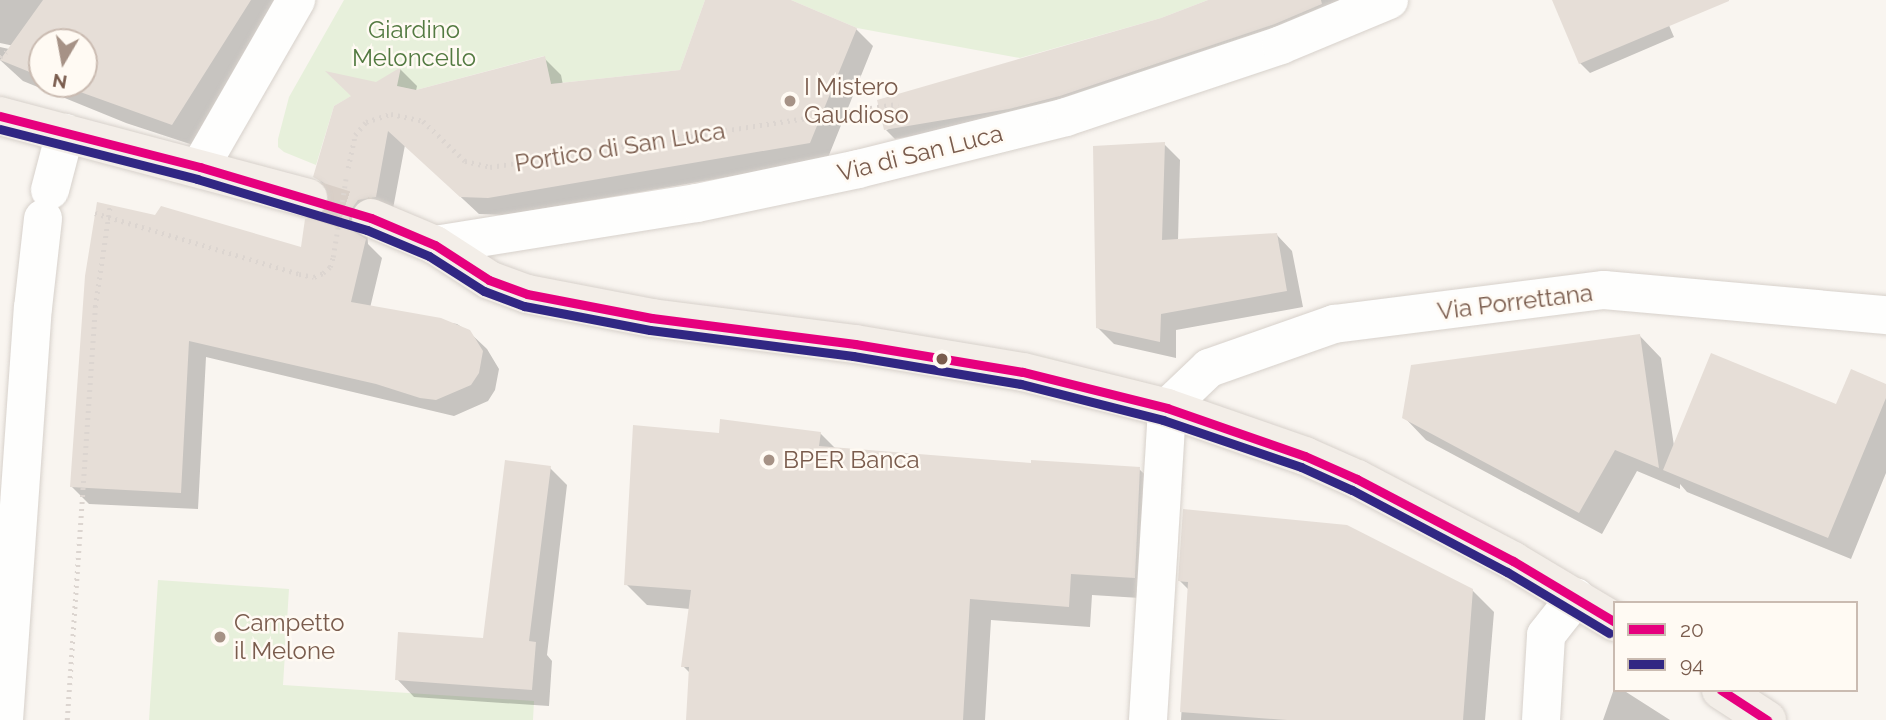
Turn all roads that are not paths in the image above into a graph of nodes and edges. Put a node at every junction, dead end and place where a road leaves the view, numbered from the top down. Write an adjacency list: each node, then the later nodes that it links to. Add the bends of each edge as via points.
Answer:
1 (296, 0): 5 (street)
2 (1389, 0): 8 (street, Via di San Luca, via 1281,45 1066,117 697,203)
3 (0, 116): 4 (main road)
4 (65, 133): 5 (main road); 12 (street, via 46,205)
5 (200, 167): 6 (main road)
6 (308, 198)
7 (371, 218): 8 (main road)
8 (435, 245): 10 (main road, via 489,280 527,294 652,318 855,344 1009,370)
9 (1886, 315): 10 (street, Via Porrettana, via 1604,290 1334,324 1209,368)
10 (1167, 408): 13 (main road, via 1357,479); 17 (street)
11 (0, 466): 12 (street)
12 (17, 516): 16 (street)
13 (1576, 597): 14 (main road); 18 (street, via 1546,635)
14 (1613, 621)
15 (1724, 692): 19 (main road)
16 (4, 720)
17 (1147, 720)
18 (1541, 720)
19 (1767, 720)

